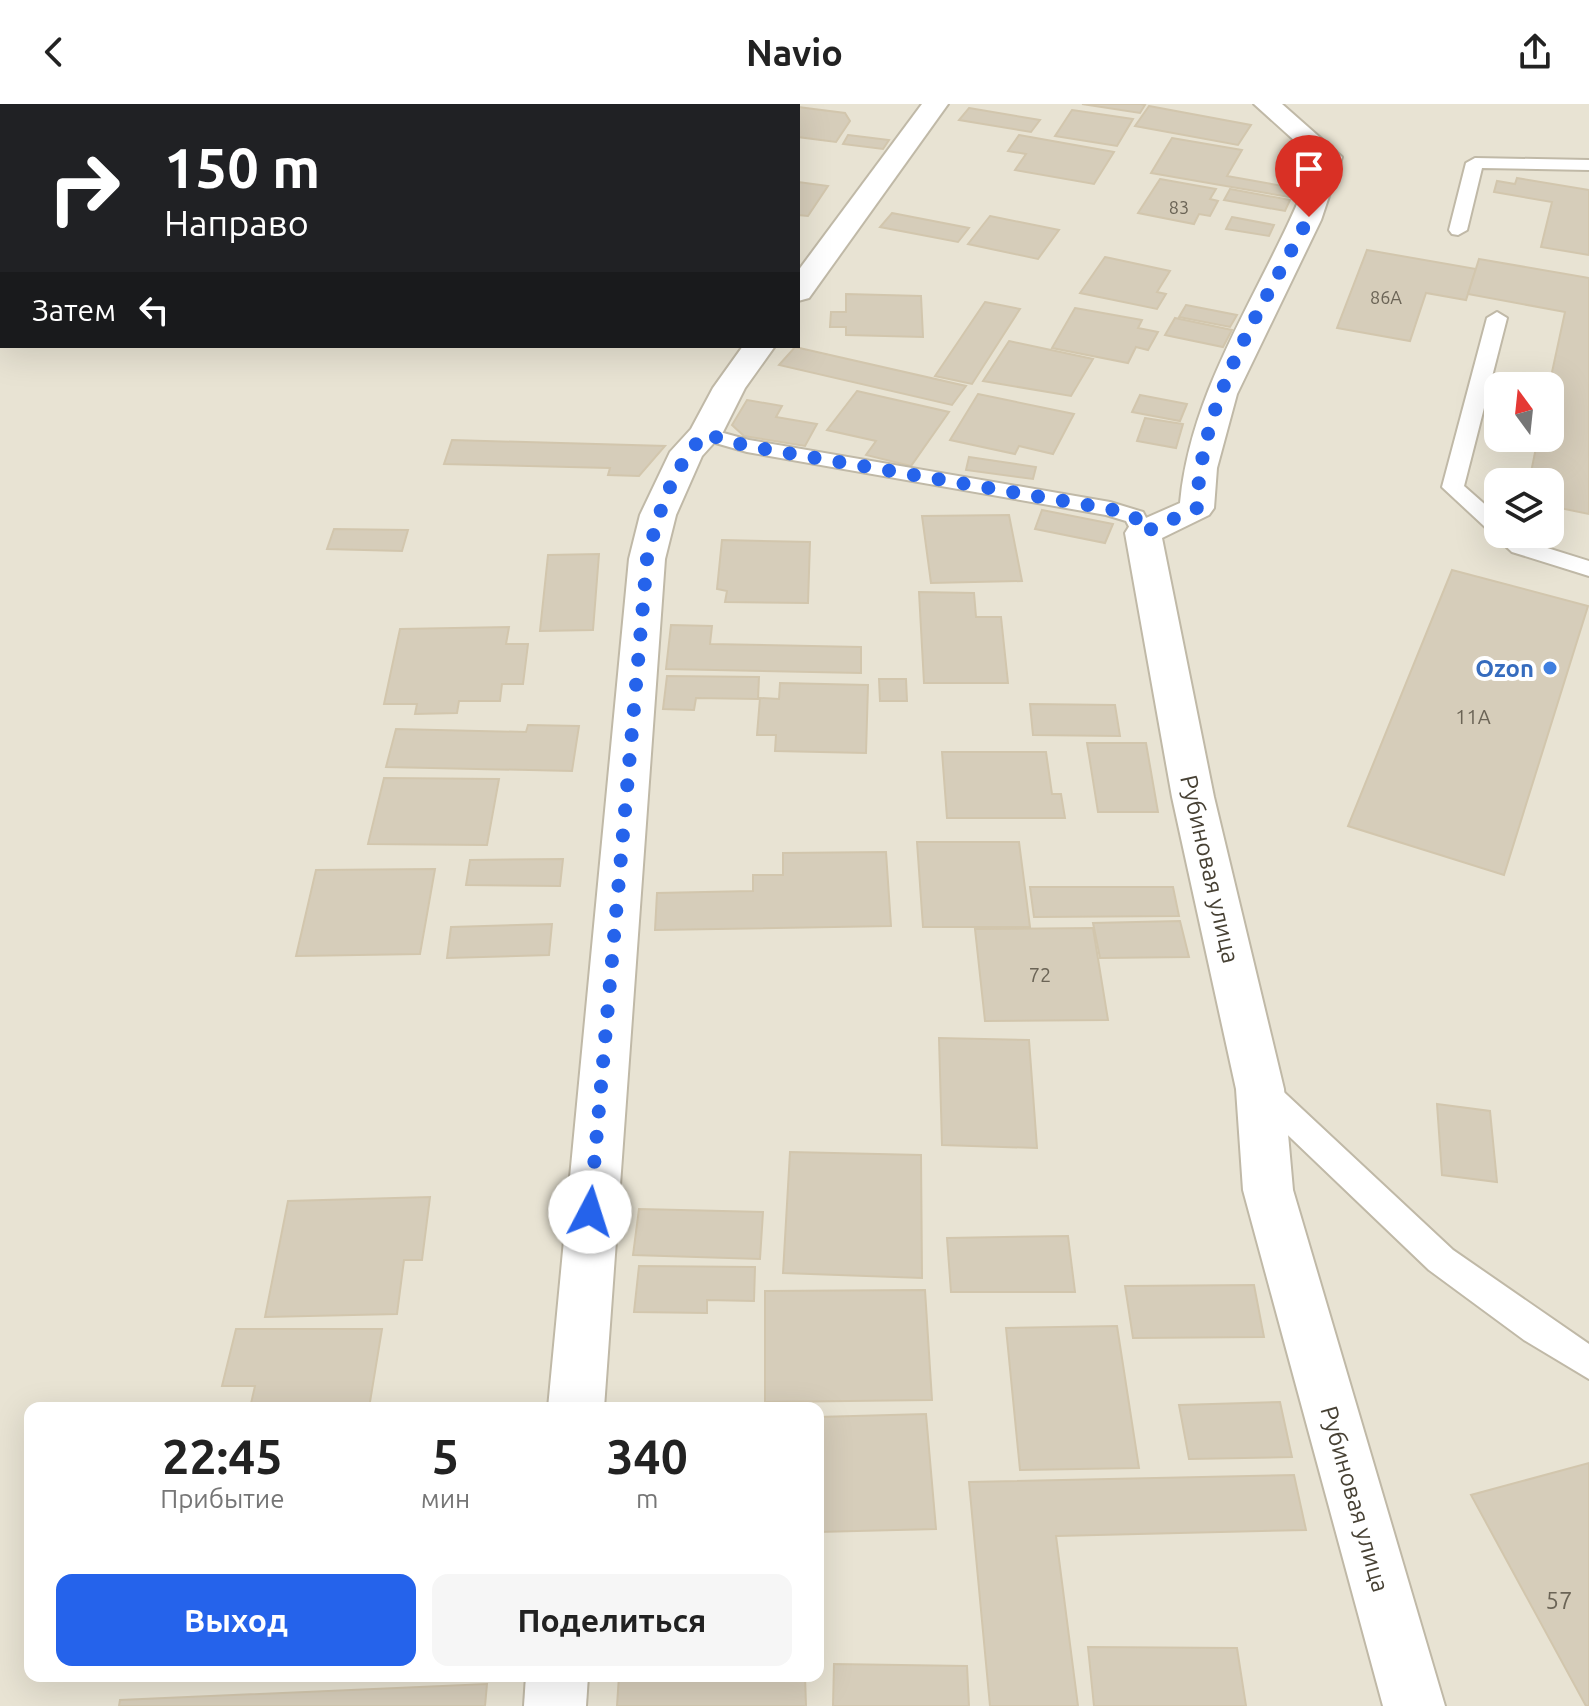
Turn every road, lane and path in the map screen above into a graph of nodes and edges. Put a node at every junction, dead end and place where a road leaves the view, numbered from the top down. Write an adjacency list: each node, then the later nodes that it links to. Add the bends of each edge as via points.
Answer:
1 (935, 104): 5 (street)
2 (1267, 104): 10 (street, via 1329,157 1309,217 1210,417 1198,472 1197,508)
3 (1589, 165): 4 (lane, via 1475,163)
4 (1458, 230)
5 (800, 289)
6 (1497, 318): 9 (lane, via 1453,487)
7 (758, 348): 8 (street)
8 (705, 434): 10 (lane, via 747,446 1110,509 1135,517); 15 (street, via 687,452 658,515 647,559)
9 (1484, 515)
10 (1143, 533): 13 (street, Рубиновая улица, via 1193,797)
11 (1523, 548): 12 (lane)
12 (1589, 569)
13 (1260, 1089): 14 (lane, via 1441,1260); 18 (street, Рубиновая улица, via 1268,1190)
14 (1589, 1363)
15 (577, 1402)
16 (557, 1682): 17 (street)
17 (555, 1706)
18 (1414, 1706)

